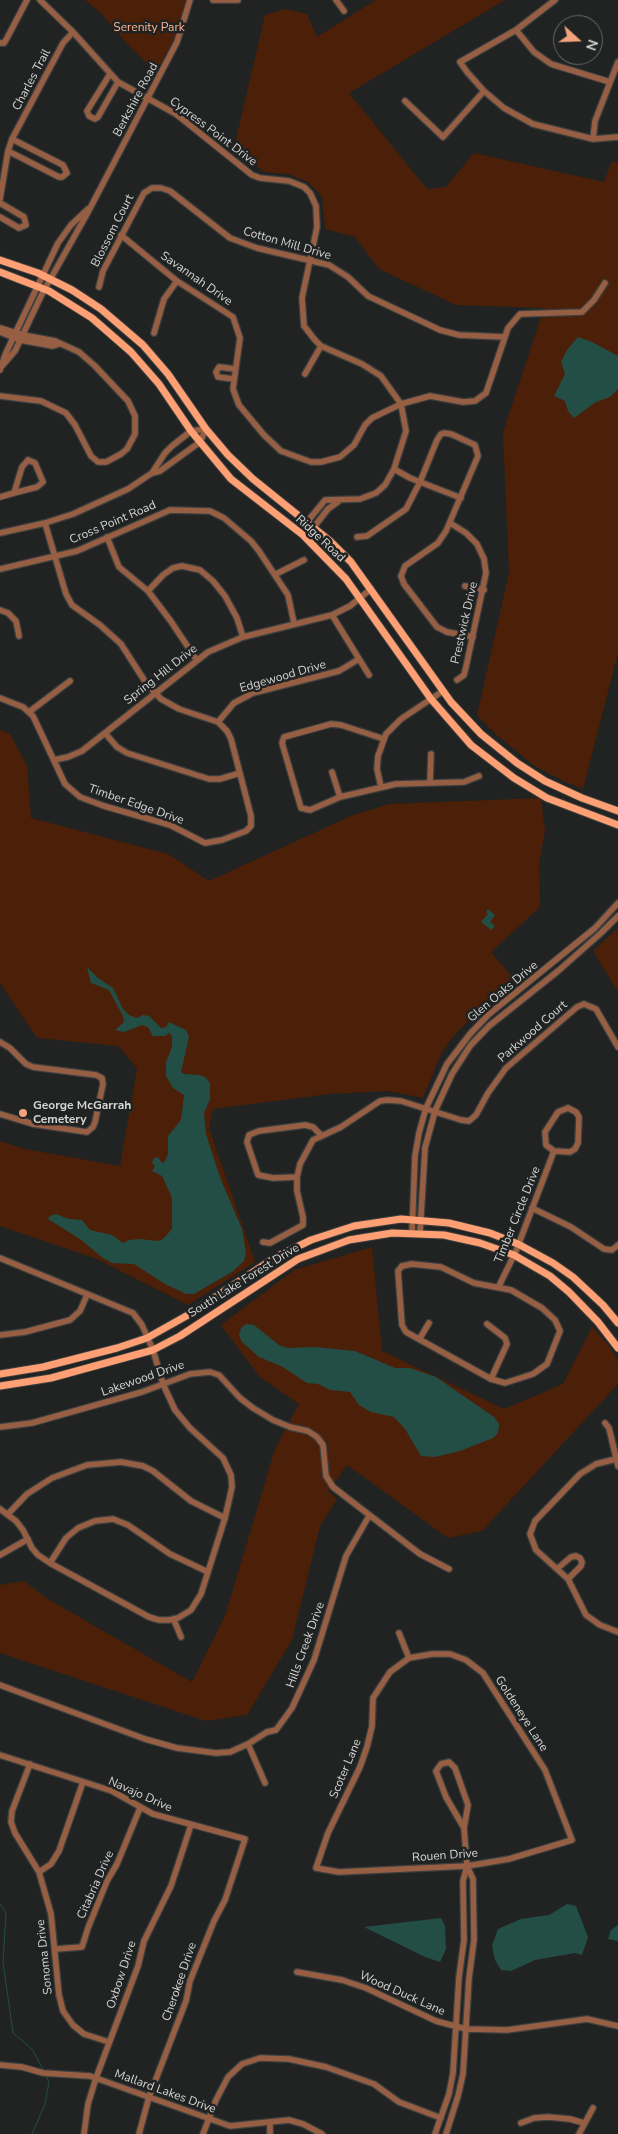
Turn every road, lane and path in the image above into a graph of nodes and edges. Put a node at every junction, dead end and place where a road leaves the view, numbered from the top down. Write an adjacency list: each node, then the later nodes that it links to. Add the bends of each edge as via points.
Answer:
1 (27, 0): 11 (street, via 6,40)
2 (40, 0): 10 (street, Cypress Point Drive)
3 (190, 0): 17 (street, Berkshire Road, via 177,42)
4 (213, 0): 5 (street)
5 (237, 0)
6 (336, 0): 8 (street)
7 (555, 0): 9 (street)
8 (344, 12)
9 (516, 30): 15 (street, via 534,52 551,64); 16 (street, via 460,62)
10 (73, 32): 13 (street, Cypress Point Drive); 20 (street, Charles Trail, via 63,43)
11 (0, 43)
12 (618, 62): 15 (street)
13 (110, 74): 14 (street, Cypress Point Drive); 14 (street, via 87,111 89,116 98,117)
14 (118, 82): 17 (street, Cypress Point Drive)
15 (610, 82): 21 (street, via 595,121)
16 (484, 90): 18 (street, via 443,137); 21 (street, via 504,108 533,124)
17 (148, 98): 25 (street, Berkshire Road); 29 (street, Cypress Point Drive, via 176,114 252,175 296,182 310,193 318,215)
18 (405, 101)
19 (618, 137): 21 (street)
20 (12, 139): 22 (street, Charles Trail); 22 (street, via 63,165 67,173 59,177)
21 (593, 139)
22 (8, 152): 24 (street, Charles Trail)
23 (152, 188): 27 (street, Blossom Court, via 144,193); 29 (street, Cotton Mill Drive, via 170,191 230,238)
24 (0, 201): 26 (street, via 24,217 26,225 20,228)
25 (91, 206): 31 (street, Berkshire Road, via 58,244); 32 (street, Berkshire Road)
26 (0, 217)
27 (121, 234): 33 (street, Savannah Drive); 36 (street, Blossom Court, via 103,271)
28 (0, 260): 31 (main road, Ridge Road)
29 (310, 260): 42 (street, Cotton Mill Drive, via 338,270 368,296 440,330 459,335); 44 (street, Cypress Point Drive, via 302,298 304,326)
30 (0, 272): 35 (main road, Ridge Road)
31 (42, 275): 32 (main road, Ridge Road); 35 (street, Berkshire Road)
32 (51, 279): 37 (street, Berkshire Road); 51 (main road, Ridge Road, via 95,305 135,337 168,374)
33 (177, 281): 40 (street, via 164,299); 46 (street, Savannah Drive, via 232,317 240,338)
34 (605, 282): 42 (street, Savannah Drive, via 582,312 520,314)
35 (37, 286): 37 (main road, Ridge Road); 41 (street, Berkshire Road)
36 (100, 287)
37 (45, 290): 43 (street, Berkshire Road); 52 (main road, Ridge Road, via 92,318 131,352 159,384)
38 (0, 328): 41 (street)
39 (0, 332): 41 (street)
40 (154, 333)
41 (14, 335): 43 (street); 45 (street, Berkshire Road)
42 (505, 337): 50 (street, Savannah Drive, via 486,393 475,401 430,396)
43 (22, 338): 45 (street, Berkshire Road); 49 (street, via 71,348 113,383 133,409 136,424 131,442 121,454 106,462 98,462 91,456 66,413 41,401)
44 (322, 346): 47 (street); 50 (street, Cypress Point Drive, via 381,376)
45 (1, 368)
46 (234, 369): 48 (street, Savannah Drive); 48 (street, via 219,367 216,372 218,377)
47 (305, 374)
48 (234, 378): 50 (street, Savannah Drive, via 233,389 239,405 264,435 281,451 311,462 340,457 354,445 372,418)
49 (0, 396)
50 (401, 404): 54 (street, Cypress Point Drive, via 405,438)
51 (206, 429): 52 (street); 53 (street); 61 (main road, Ridge Road, via 243,470)
52 (191, 432): 53 (main road, Ridge Road); 55 (street, via 165,453)
53 (200, 442): 55 (street, via 160,471); 66 (main road, Ridge Road, via 231,479)
54 (394, 469): 56 (street); 60 (street, Cypress Point Drive, via 376,493 360,499)
55 (152, 473): 62 (street, via 101,502)
56 (420, 482): 59 (street); 59 (street, via 437,440 444,433 472,443 478,452); 68 (street, via 410,503 400,514 367,536)
57 (14, 493): 57 (street, via 43,482 30,460 25,462); 58 (street)
58 (0, 497)
59 (461, 498): 63 (street)
60 (338, 501): 61 (street, Cypress Point Drive, via 326,500); 64 (street)
61 (307, 522): 64 (main road, Ridge Road); 66 (street, Cypress Point Drive)
62 (45, 523): 65 (street); 69 (street)
63 (450, 523): 75 (street, Prestwick Drive, via 466,533 480,548 486,568); 83 (street, via 438,543 403,570 402,581 433,624 448,632)
64 (314, 527): 66 (street); 74 (main road, Ridge Road, via 345,556)
65 (0, 534)
66 (303, 536): 77 (main road, Ridge Road, via 346,578)
67 (107, 537): 69 (street, Cross Point Road, via 77,551); 72 (street, Cross Point Road, via 170,510 210,511 224,518 251,541); 76 (street, via 119,567)
68 (357, 537)
69 (55, 556): 71 (street, Cross Point Road); 90 (street, via 72,605 121,644)
70 (304, 560): 72 (street)
71 (0, 569)
72 (276, 574): 80 (street, Cross Point Road, via 288,595)
73 (465, 586): 75 (street)
74 (371, 589): 77 (street, Spring Hill Drive); 89 (main road, Ridge Road)
75 (484, 590): 83 (street, Prestwick Drive)
76 (148, 591): 82 (street, via 174,568 200,570 225,596); 84 (street)
77 (360, 598): 79 (street, Spring Hill Drive); 92 (main road, Ridge Road)
78 (0, 610): 81 (street, via 16,621)
79 (332, 615): 80 (street, Spring Hill Drive); 85 (street)
80 (294, 623): 82 (street, Spring Hill Drive)
81 (19, 636)
82 (243, 637): 84 (street, Spring Hill Drive)
83 (472, 637): 87 (street, Prestwick Drive, via 464,675)
84 (196, 659): 90 (street, Spring Hill Drive)
85 (359, 659): 86 (street); 94 (street, Edgewood Drive, via 339,671 253,694 234,703)
86 (369, 675)
87 (457, 680)
88 (70, 681): 93 (street)
89 (443, 691): 92 (street); 105 (main road, Ridge Road, via 472,726 517,763 563,790)
90 (154, 693): 94 (street, via 172,706); 95 (street, Spring Hill Drive)
91 (0, 698): 93 (street)
92 (431, 699): 96 (street, via 401,719); 107 (main road, Ridge Road, via 471,745 514,778 547,798)
93 (29, 712): 98 (street, Timber Edge Drive)
94 (218, 722): 100 (street, via 229,735)
95 (105, 733): 98 (street, Spring Hill Drive, via 75,754); 100 (street, via 127,753 209,779)
96 (384, 739): 103 (street, via 377,762); 104 (street, via 331,724 284,737 283,746 300,807 310,810)
97 (432, 754): 102 (street)
98 (54, 760): 100 (street, Timber Edge Drive, via 65,784 80,796 170,825 199,841 216,842 251,826)
99 (332, 772): 104 (street)
100 (240, 773)
101 (479, 776): 102 (street, via 464,782)
102 (430, 783): 103 (street)
103 (381, 787): 104 (street)
104 (340, 798)
105 (592, 802): 106 (main road, Ridge Road); 107 (main road)
106 (618, 811)
107 (587, 814): 108 (main road, Ridge Road)
108 (618, 825)
109 (618, 903): 111 (street, Glen Oaks Drive)
110 (618, 916): 112 (street, Glen Oaks Drive)
111 (591, 932): 112 (street); 115 (street, Glen Oaks Drive, via 477,1025 447,1064)
112 (596, 937): 116 (street, Glen Oaks Drive, via 476,1038 452,1074)
113 (0, 1042): 117 (street, via 33,1067 96,1075 104,1084 95,1122 87,1132 33,1124)
114 (618, 1046): 116 (street, Parkwood Court, via 596,1009 588,1004 581,1005 506,1068 473,1119 460,1120)
115 (426, 1108): 116 (street, Parkwood Court); 118 (street, Parkwood Court, via 387,1100); 122 (street, Glen Oaks Drive, via 416,1152)
116 (435, 1111): 123 (street, Glen Oaks Drive, via 425,1148)
117 (0, 1114)
118 (321, 1135): 120 (street, Parkwood Court, via 309,1146); 120 (street, via 313,1127 304,1125 249,1135 247,1142 258,1175)
119 (554, 1151): 119 (street, via 570,1152 577,1146 580,1123 573,1109 558,1112 546,1128 545,1141); 121 (street, Timber Circle Drive)
120 (297, 1177): 125 (street, Parkwood Court, via 303,1225 270,1242)
121 (532, 1208): 126 (street, Timber Circle Drive); 127 (street, via 571,1227 604,1249 612,1250)
122 (413, 1220): 123 (main road, South Lake Forest Drive); 124 (street, Glen Oaks Drive); 136 (main road, South Lake Forest Drive, via 354,1226 311,1240 276,1257)
123 (421, 1220): 124 (street, Glen Oaks Drive); 126 (main road, South Lake Forest Drive, via 480,1230)
124 (416, 1233): 128 (main road, South Lake Forest Drive, via 480,1243); 139 (main road, South Lake Forest Drive, via 378,1234 311,1253)
125 (263, 1242)
126 (518, 1244): 128 (street, Timber Circle Drive); 133 (main road, South Lake Forest Drive, via 573,1277 603,1304)
127 (618, 1245)
128 (514, 1255): 130 (street, Timber Circle Drive); 138 (main road, South Lake Forest Drive, via 550,1276 569,1292)
129 (0, 1258): 131 (street)
130 (499, 1286): 137 (street, via 474,1283 434,1265 402,1266 398,1271 398,1282 403,1327 406,1332); 141 (street, via 519,1293 542,1308 555,1320 560,1331 550,1358 542,1369 512,1382)
131 (87, 1295): 135 (street, via 80,1311 70,1320); 136 (street, via 133,1313)
132 (429, 1323): 137 (street)
133 (618, 1323)
134 (487, 1324): 141 (street, via 505,1338 507,1344)
135 (0, 1335)
136 (147, 1338): 139 (street); 140 (main road, South Lake Forest Drive, via 43,1367)
137 (420, 1338): 141 (street)
138 (618, 1348)
139 (153, 1350): 142 (street); 143 (main road, South Lake Forest Drive, via 51,1378)
140 (0, 1374)
141 (491, 1379)
142 (163, 1384): 145 (street, Lakewood Drive, via 32,1424); 150 (street, Lakewood Drive, via 202,1371 215,1373 253,1408 273,1420 312,1433 323,1445 327,1480); 151 (street, via 180,1416 233,1468)
143 (0, 1386)
144 (605, 1423): 146 (street)
145 (0, 1427)
146 (616, 1458): 147 (street); 155 (street, via 596,1464 580,1474 535,1521 530,1537 536,1550)
147 (618, 1466)
148 (0, 1509): 149 (street)
149 (8, 1514): 151 (street, via 27,1494 52,1478 87,1465 121,1462 143,1466 191,1501); 152 (street)
150 (369, 1516): 156 (street, Lakewood Drive, via 426,1557); 165 (street, Hills Creek Drive, via 346,1556 327,1622 286,1718 276,1730)
151 (225, 1518): 157 (street)
152 (28, 1539): 153 (street); 154 (street, via 38,1555)
153 (0, 1555)
154 (50, 1563): 157 (street, via 66,1538 78,1528 95,1521 113,1519 128,1525 170,1554); 159 (street, via 149,1617)
155 (558, 1568): 158 (street); 158 (street, via 571,1557 580,1558 580,1566)
156 (449, 1569)
157 (208, 1572): 159 (street, via 197,1602 191,1610)
158 (568, 1579): 160 (street, via 586,1615)
159 (174, 1620): 162 (street)
160 (618, 1632)
161 (398, 1633): 163 (street)
162 (181, 1637)
163 (409, 1658): 174 (street, Goldeneye Lane, via 450,1654 466,1660 483,1673 545,1770); 176 (street, Scoter Lane, via 390,1672 373,1698 367,1747 328,1833)
164 (0, 1685): 165 (street, Hills Creek Drive, via 177,1748 216,1753 230,1752)
165 (248, 1744): 169 (street)
166 (0, 1755): 167 (street, Navajo Drive)
167 (30, 1764): 168 (street, Navajo Drive); 177 (street, Sonoma Drive, via 11,1822)
168 (83, 1782): 170 (street, Navajo Drive, via 112,1792); 177 (street, via 59,1851 51,1864)
169 (265, 1783)
170 (140, 1808): 171 (street, Navajo Drive); 178 (street, Citabria Drive, via 107,1880 82,1948)
171 (191, 1825): 173 (street, Navajo Drive); 183 (street, Oxbow Drive, via 171,1886 144,1940 138,1966)
172 (464, 1828): 172 (street, via 436,1771 441,1764 449,1762 456,1768 468,1805); 175 (street)
173 (245, 1839): 186 (street, Cherokee Drive, via 225,1900 204,1942 186,2001)
174 (572, 1840): 175 (street, Rouen Drive, via 509,1859)
175 (467, 1866): 176 (street, Rouen Drive, via 339,1872); 181 (street, via 463,1881 464,1940); 182 (street, via 473,1879 474,1940)
176 (316, 1868)
177 (39, 1872): 178 (street, Sonoma Drive, via 51,1914)
178 (56, 1949): 183 (street, Sonoma Drive, via 63,2011 84,2034)
179 (297, 1972): 181 (street, Wood Duck Lane, via 366,1988)
180 (618, 2026): 182 (street, Wood Duck Lane, via 587,2019 507,2030)
181 (456, 2027): 182 (street, Wood Duck Lane); 188 (street, via 453,2073)
182 (466, 2029): 199 (street, via 461,2084)
183 (109, 2042): 185 (street, Oxbow Drive)
184 (0, 2065): 185 (street, Mallard Lakes Drive)
185 (96, 2078): 186 (street, Mallard Lakes Drive); 193 (street, Oxbow Drive)
186 (149, 2097): 189 (street, Mallard Lakes Drive); 194 (street, Cherokee Drive)
187 (593, 2108): 192 (street)
188 (441, 2118): 189 (street, via 399,2102 374,2084 326,2067 289,2059 260,2058 242,2064 228,2077); 198 (street)
189 (209, 2119): 190 (street, Mallard Lakes Drive, via 230,2126); 195 (street)
190 (270, 2122): 196 (street); 197 (street, Mallard Lakes Drive, via 289,2120)
191 (521, 2123): 192 (street, via 534,2118 554,2117)
192 (584, 2123): 200 (street)
193 (84, 2134)
194 (140, 2134)
195 (204, 2134)
196 (270, 2134)
197 (322, 2134)
198 (436, 2134)
199 (446, 2134)
200 (579, 2134)

